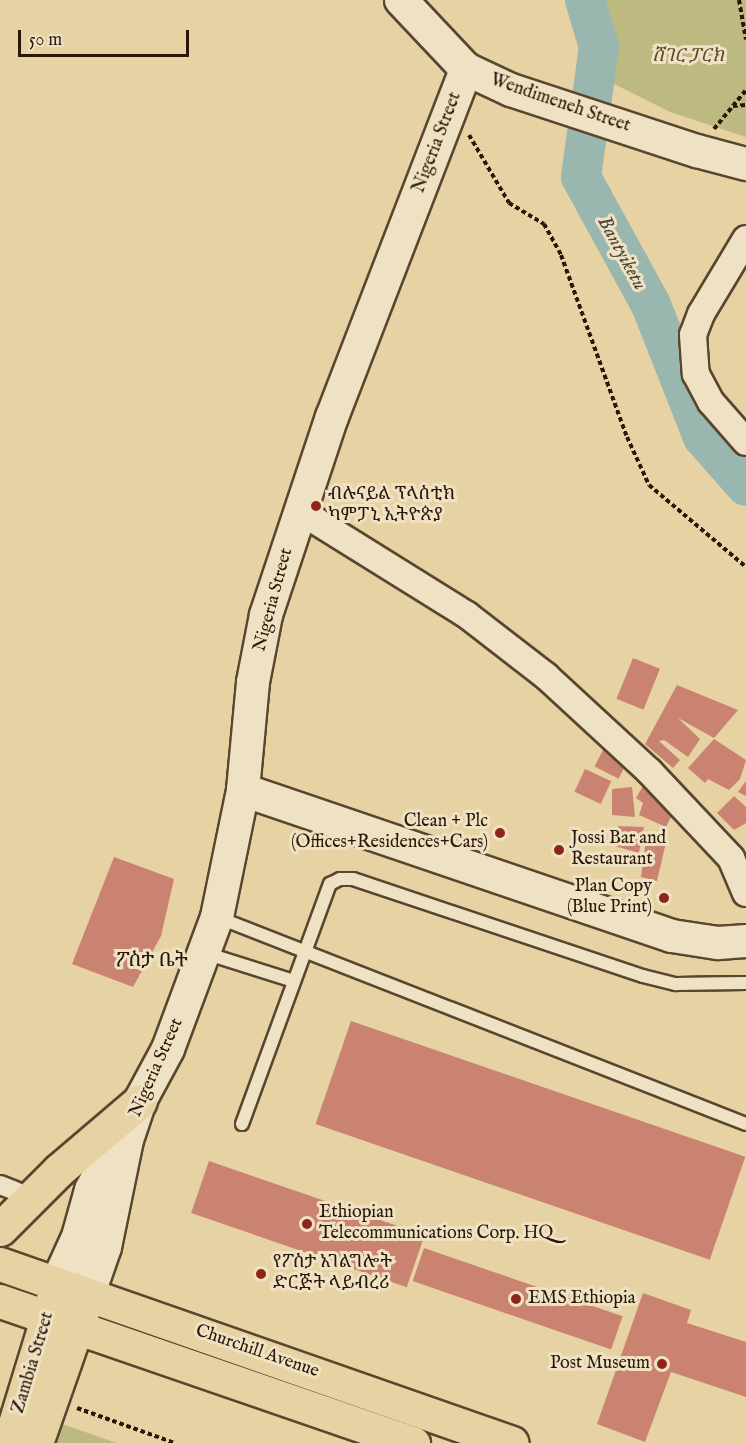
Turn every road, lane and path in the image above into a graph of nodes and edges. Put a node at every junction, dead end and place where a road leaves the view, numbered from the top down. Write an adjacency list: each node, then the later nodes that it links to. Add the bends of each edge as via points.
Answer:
1 (401, 0): 4 (street, Wendimeneh Street)
2 (739, 0): 3 (path)
3 (746, 39)
4 (466, 69): 7 (street, Nigeria Street); 9 (street, Wendimeneh Street)
5 (746, 90): 8 (path)
6 (746, 105): 8 (path)
7 (452, 106): 13 (street, Nigeria Street); 14 (path, via 509,203 544,224 561,255 627,437 649,485)
8 (732, 106): 9 (path)
9 (697, 152): 10 (street, Wendimeneh Street)
10 (746, 164)
11 (746, 239): 12 (street, via 701,314 693,335 696,374 711,402)
12 (746, 442)
13 (300, 511): 15 (street, Nigeria Street, via 266,615 253,682); 16 (street, via 467,615 546,676 649,771 731,858)
14 (746, 567)
15 (243, 790): 17 (street, Nigeria Street); 18 (street, via 672,936 718,943)
16 (746, 892)
17 (217, 917): 19 (lane); 20 (street, Nigeria Street)
18 (746, 941)
19 (306, 949): 21 (lane); 22 (lane, via 330,884 353,879 643,976 676,984); 25 (lane)
20 (205, 953): 21 (lane); 23 (street, Nigeria Street, via 168,1049)
21 (294, 981): 24 (lane)
22 (746, 983)
23 (140, 1101): 26 (street, Nigeria Street); 27 (main road, via 59,1170)
24 (242, 1124)
25 (746, 1124)
26 (127, 1140): 29 (street, Nigeria Street, via 107,1160 91,1190 78,1237); 30 (street, Nigeria Street, via 105,1247)
27 (0, 1229)
28 (0, 1264): 29 (main road, Churchill Avenue)
29 (57, 1283): 30 (main road, Churchill Avenue); 32 (main road, Zambia Street)
30 (89, 1293): 32 (main road, Zambia Street); 38 (main road, Churchill Avenue)
31 (0, 1301): 32 (main road, Churchill Avenue)
32 (63, 1322): 34 (main road, Zambia Street); 35 (main road, Zambia Street); 37 (main road, Churchill Avenue)
33 (0, 1383): 35 (main road)
34 (53, 1399): 35 (main road, Zambia Street); 36 (path)
35 (20, 1436)
36 (175, 1443)
37 (413, 1443)
38 (512, 1443)

